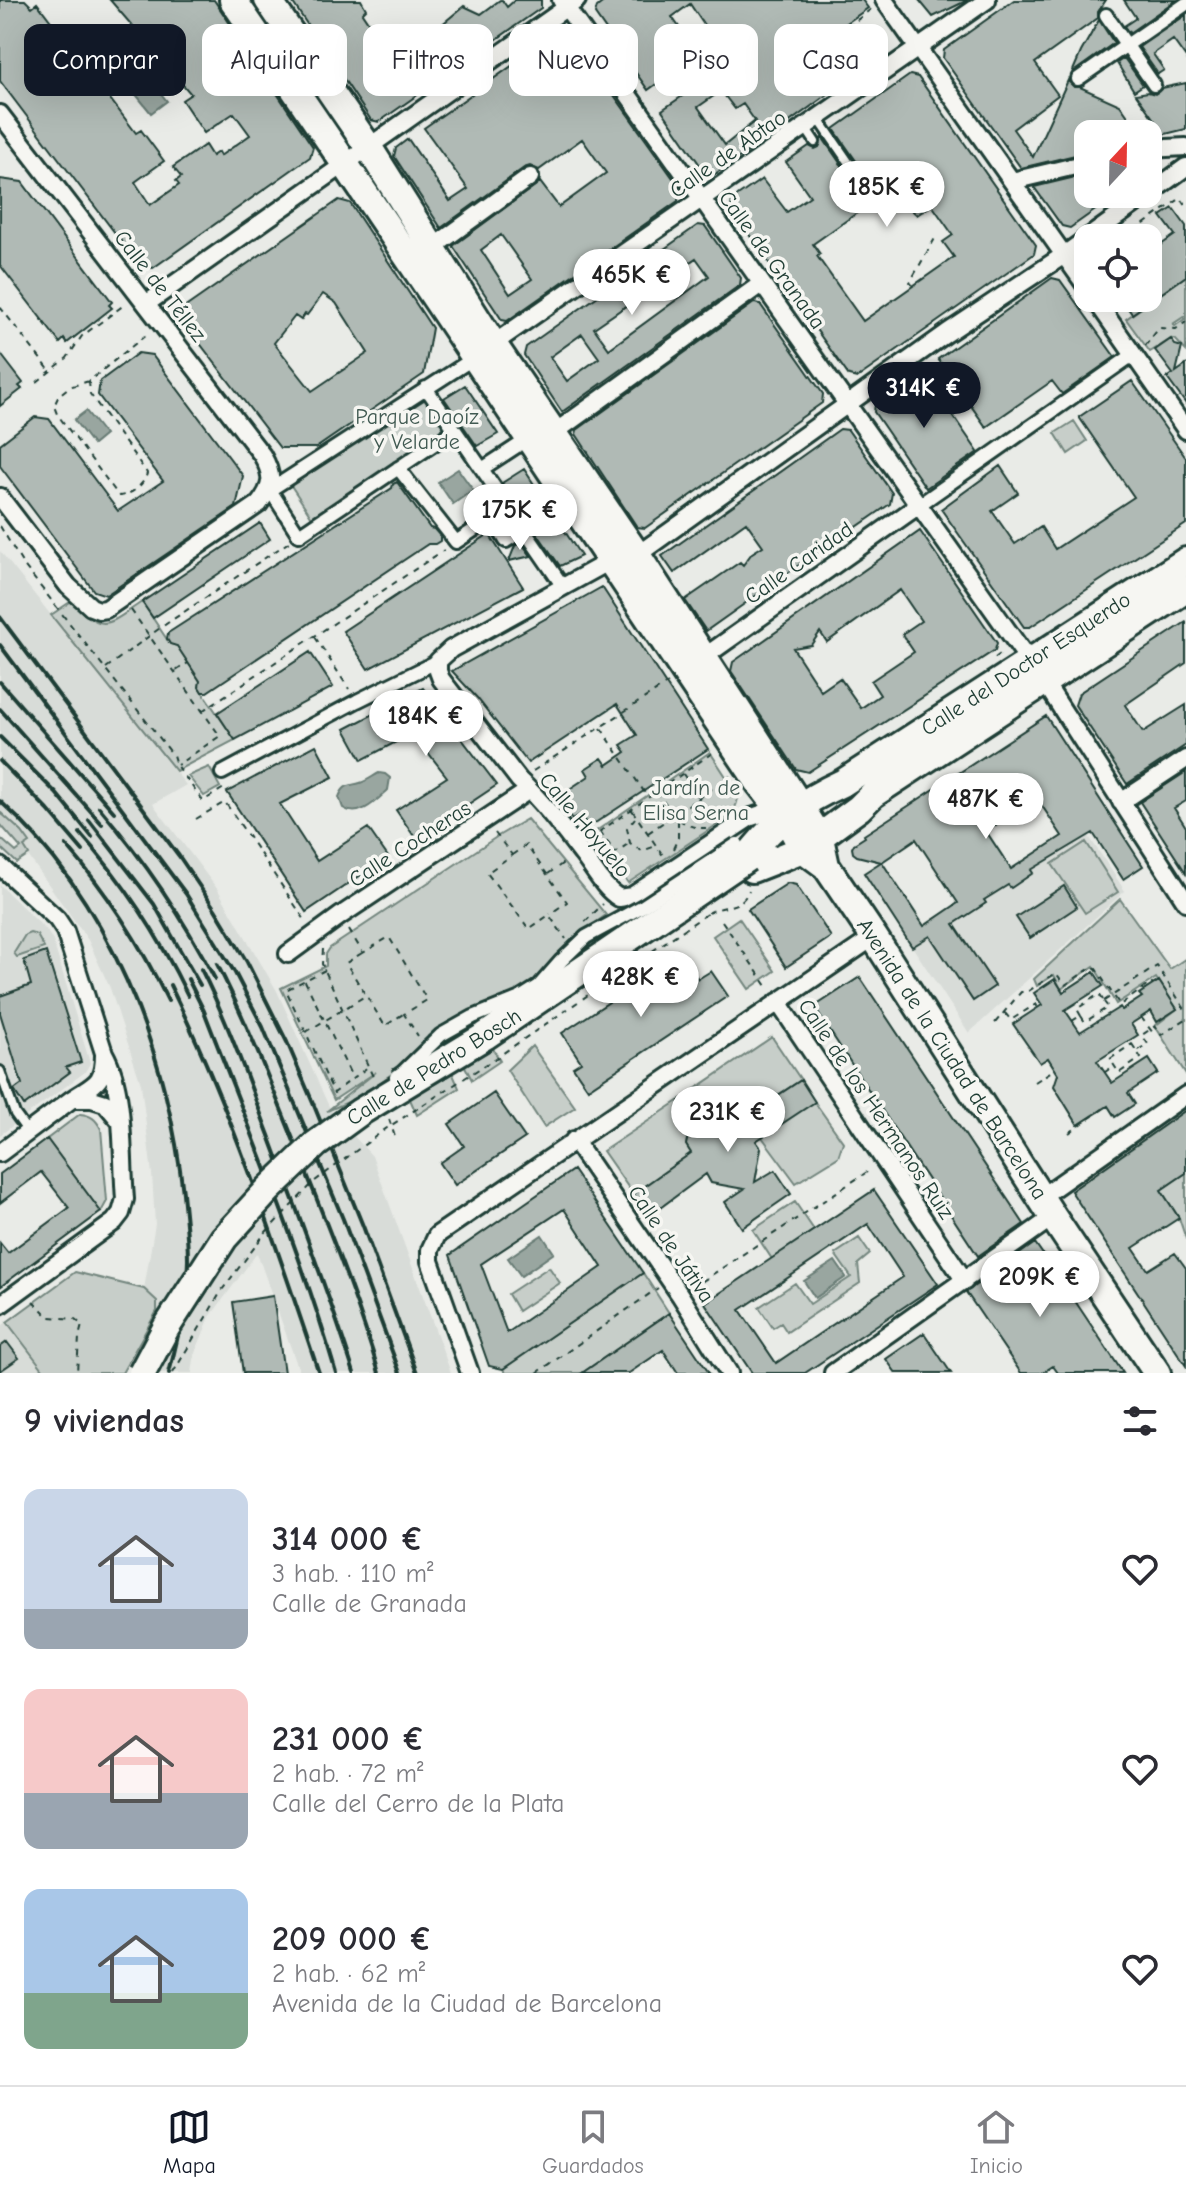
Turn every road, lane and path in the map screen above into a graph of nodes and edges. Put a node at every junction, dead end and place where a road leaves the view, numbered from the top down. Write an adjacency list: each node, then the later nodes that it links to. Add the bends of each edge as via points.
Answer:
1 (233, 0): 19 (main road, Avenida de la Ciudad de Barcelona)
2 (268, 0): 17 (main road, Avenida de la Ciudad de Barcelona)
3 (987, 0): 10 (street, Calle de Abtao)
4 (569, 2): 17 (street); 25 (street, Calle de Granada)
5 (878, 4): 8 (path); 10 (street)
6 (1186, 4): 9 (street)
7 (1106, 15): 9 (street)
8 (852, 24)
9 (1127, 45): 11 (street); 12 (street)
10 (918, 48): 13 (street, Calle de Abtao); 23 (street)
11 (1078, 79)
12 (1154, 85)
13 (812, 122): 15 (lane); 24 (lane); 25 (street, Calle de Abtao)
14 (3, 124): 34 (street, Calle de Téllez)
15 (815, 142)
16 (1186, 147): 18 (street)
17 (369, 148): 19 (street); 29 (main road, Avenida de la Ciudad de Barcelona)
18 (1162, 148)
19 (346, 162): 34 (street); 40 (main road, Avenida de la Ciudad de Barcelona, via 429,289)
20 (1074, 166): 23 (street)
21 (1186, 167): 30 (street)
22 (530, 177): 29 (street)
23 (1012, 181): 30 (street)
24 (864, 185)
25 (701, 199): 32 (street, Calle de Granada); 40 (street, Calle de Abtao)
26 (1186, 206): 27 (path, via 1181,198)
27 (1144, 224)
28 (937, 235): 33 (path, via 910,282)
29 (432, 248): 40 (main road, Avenida de la Ciudad de Barcelona)
30 (1064, 255): 31 (street); 46 (street)
31 (1074, 269)
32 (761, 284): 46 (street, Calle de Granada); 49 (street)
33 (913, 286)
34 (146, 304): 52 (street, Calle de Téllez, via 262,455 271,473)
35 (124, 305): 42 (path, via 82,336)
36 (0, 307): 42 (path)
37 (1104, 312): 41 (street)
38 (1186, 322): 41 (path, via 1176,329 1159,328)
39 (146, 335): 43 (path)
40 (478, 350): 45 (street); 49 (main road, Avenida de la Ciudad de Barcelona, via 506,405); 49 (main road, Avenida de la Ciudad de Barcelona, via 519,382)
41 (1134, 354): 48 (street); 54 (street)
42 (51, 372): 44 (path)
43 (89, 381): 43 (path, via 69,387 54,406 119,496 125,496 147,473 90,394)
44 (37, 382)
45 (426, 388): 47 (street); 52 (street)
46 (848, 404): 54 (street, Calle de Granada); 59 (street)
47 (455, 430): 50 (street); 51 (street)
48 (1186, 430)
49 (541, 436): 51 (street); 59 (main road, Avenida de la Ciudad de Barcelona); 60 (main road, Avenida de la Ciudad de Barcelona)
50 (398, 468): 57 (street); 58 (street)
51 (482, 469): 56 (street)
52 (270, 490): 57 (street); 64 (street, via 244,517)
53 (0, 497): 64 (street, via 68,586 91,607 106,609)
54 (919, 505): 69 (street, Calle Caridad); 75 (street, Calle de Granada)
55 (0, 526): 73 (path, via 22,563)
56 (524, 530): 58 (street, via 506,541 492,518); 62 (street)
57 (299, 535): 66 (path)
58 (456, 542): 67 (path)
59 (637, 555): 60 (street); 69 (main road, Avenida de la Ciudad de Barcelona)
60 (610, 561): 62 (street); 65 (main road, Avenida de la Ciudad de Barcelona)
61 (1186, 561): 75 (main road, Calle del Doctor Esquerdo)
62 (564, 588): 71 (street)
63 (1186, 589): 75 (main road, Calle del Doctor Esquerdo)
64 (122, 600): 66 (path)
65 (648, 616): 69 (street, Avenida de la Ciudad de Barcelona, via 684,655); 94 (main road, Avenida de la Ciudad de Barcelona, via 760,784)
66 (149, 636): 73 (path); 74 (path)
67 (315, 636): 77 (path); 78 (path)
68 (1004, 643): 70 (path)
69 (704, 657): 94 (main road, Avenida de la Ciudad de Barcelona)
70 (995, 658)
71 (438, 661): 84 (street); 88 (street, Calle Hoyuelo, via 441,679)
72 (188, 663): 74 (path)
73 (105, 668): 82 (path)
74 (175, 671): 78 (path)
75 (1037, 673): 92 (street, Calle de Granada); 94 (main road, Calle del Doctor Esquerdo); 103 (main road, Calle del Doctor Esquerdo)
76 (672, 680): 79 (path)
77 (344, 682)
78 (202, 711): 82 (path, via 220,736)
79 (601, 727): 83 (path); 91 (path)
80 (716, 751): 85 (path)
81 (1186, 759): 92 (street)
82 (176, 765): 87 (path, via 203,801)
83 (533, 771)
84 (222, 773)
85 (683, 773): 89 (path); 90 (path)
86 (731, 775): 90 (path)
87 (224, 788)
88 (529, 790): 104 (street, Calle Hoyuelo); 116 (street, Calle Cocheras)
89 (657, 791): 91 (path); 95 (path)
90 (699, 797): 95 (path); 98 (path, via 718,824 697,828)
91 (648, 798): 93 (path)
92 (1121, 802): 111 (street, Calle de Granada)
93 (631, 809): 96 (path); 99 (path)
94 (790, 813): 103 (main road, Avenida de la Ciudad de Barcelona); 103 (main road, via 763,844 768,853 777,858); 107 (main road, Calle de Pedro Bosch); 110 (street, via 749,818 632,896)
95 (674, 815): 98 (path); 101 (path)
96 (637, 817): 101 (path); 102 (path, via 627,828)
97 (196, 819): 116 (path, via 225,802)
98 (678, 820): 105 (path, via 676,844 666,860)
99 (600, 831): 102 (path, via 615,853); 104 (path)
100 (495, 833): 106 (path)
101 (648, 833): 105 (path)
102 (630, 843): 105 (path, via 642,851)
103 (811, 843): 107 (main road, Calle de Pedro Bosch); 117 (main road, Avenida de la Ciudad de Barcelona)
104 (583, 845): 109 (path); 110 (street, Calle Hoyuelo)
105 (657, 846)
106 (512, 855): 109 (path, via 526,845); 112 (path, via 487,873 529,929)
107 (747, 864): 171 (street, Calle de Pedro Bosch, bridge, via 643,906 586,937 539,986 441,1035 403,1072 298,1144 208,1245); 172 (main road, Calle de Pedro Bosch, bridge, via 316,1144 211,1255); 173 (main road, Calle de Pedro Bosch, via 321,1160 236,1251); 174 (path, bridge, via 746,897 739,904 708,913 315,1181 266,1232 222,1290)
108 (0, 866): 145 (street, via 65,931)
109 (547, 874): 112 (path, via 567,902)
110 (615, 895): 115 (path)
111 (1186, 902)
112 (549, 915): 118 (path)
113 (722, 921): 124 (path)
114 (348, 929): 119 (path)
115 (578, 929)
116 (315, 934): 120 (street, Calle Cocheras); 121 (path, via 323,946)
117 (874, 937): 128 (street); 165 (main road, Avenida de la Ciudad de Barcelona)
118 (566, 940)
119 (363, 953): 126 (path, via 346,963); 133 (path, via 389,937 427,1000)
120 (288, 954)
121 (325, 970): 122 (path); 130 (path)
122 (304, 980): 137 (path); 141 (path, via 286,990)
123 (1153, 985): 125 (path, via 1120,1005)
124 (767, 986)
125 (1113, 995): 127 (path); 131 (path, via 1157,966); 132 (path, via 1094,966 1065,985 1056,973 1021,992)
126 (366, 996): 130 (path); 133 (path, via 385,1026)
127 (1104, 1001): 134 (path, via 1108,1007 1085,1022); 134 (path, via 1099,994 1077,1009)
128 (778, 1002): 162 (street); 164 (street, Calle de los Hermanos Ruiz)
129 (1038, 1008): 132 (path, via 1036,1004 1011,1020)
130 (343, 1009): 137 (path); 146 (path)
131 (1186, 1011)
132 (1005, 1012): 139 (path)
133 (404, 1014): 143 (path)
134 (1081, 1016): 138 (path)
135 (1141, 1017): 140 (path)
136 (1186, 1019): 140 (path, via 1161,1035 1155,1026)
137 (324, 1021): 141 (path); 151 (path)
138 (1072, 1021)
139 (995, 1023)
140 (1150, 1029): 142 (path); 144 (path, via 1142,1035 1148,1044)
141 (305, 1032): 151 (path, via 334,1093)
142 (1153, 1033)
143 (418, 1036)
144 (1137, 1051): 147 (path, via 1132,1044 1110,1059); 147 (path, via 1141,1058 1119,1073)
145 (104, 1053): 155 (street, via 99,1081); 158 (street, via 113,1069)
146 (370, 1066): 151 (path); 152 (path)
147 (1114, 1066): 150 (path)
148 (1055, 1069): 153 (path)
149 (0, 1071): 159 (lane, via 15,1114)
150 (1105, 1072)
151 (353, 1079)
152 (375, 1080)
153 (1035, 1082)
154 (1186, 1095): 165 (street)
155 (72, 1099): 158 (street, via 105,1103); 159 (street)
156 (385, 1108): 161 (path)
157 (1104, 1108): 160 (path)
158 (120, 1123): 169 (street, via 125,1199 121,1213)
159 (28, 1132): 163 (street)
160 (1069, 1133)
161 (395, 1137)
162 (574, 1140): 167 (street, Calle de Játiva); 175 (street, via 452,1223 432,1243 430,1261)
163 (0, 1153)
164 (884, 1161): 166 (street, Calle de los Hermanos Ruiz); 167 (path)
165 (1047, 1207): 166 (street); 179 (main road, Avenida de la Ciudad de Barcelona)
166 (965, 1281): 178 (street)
167 (680, 1295): 176 (path, via 670,1302 659,1287); 177 (street, Calle de Játiva)
168 (34, 1302): 170 (path, via 49,1317 75,1319 82,1325)
169 (0, 1305)
170 (77, 1373)
171 (129, 1373)
172 (142, 1373)
173 (161, 1373)
174 (173, 1373)
175 (470, 1373)
176 (537, 1373)
177 (729, 1373)
178 (833, 1373)
179 (1157, 1373)

